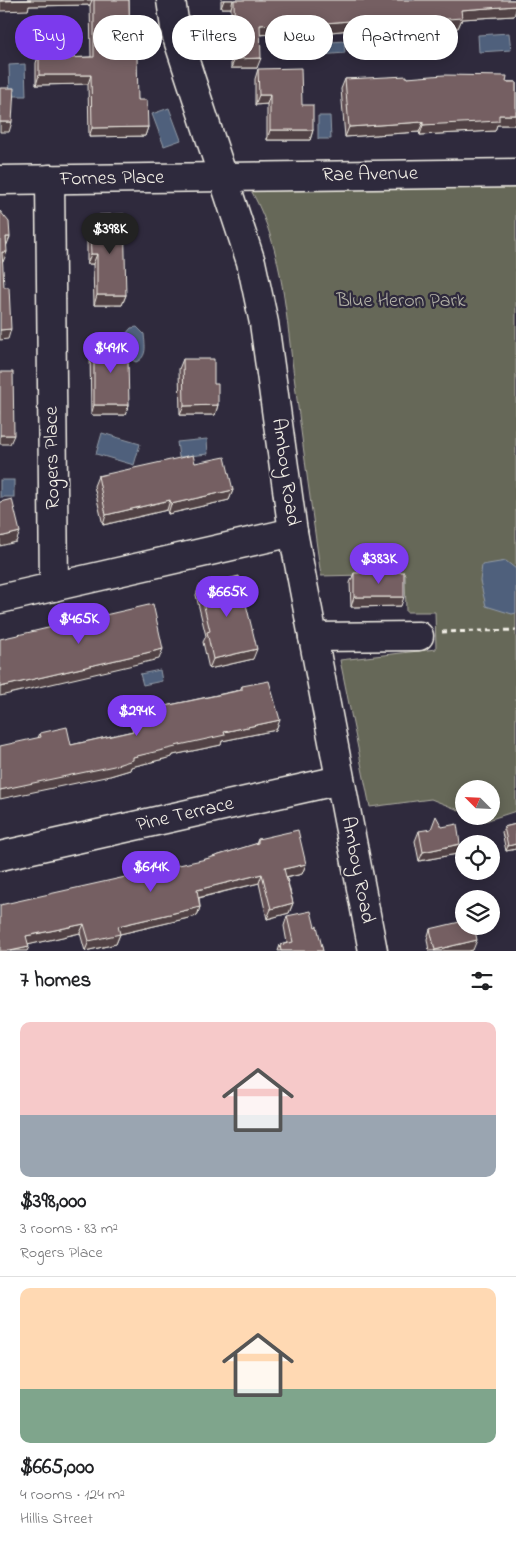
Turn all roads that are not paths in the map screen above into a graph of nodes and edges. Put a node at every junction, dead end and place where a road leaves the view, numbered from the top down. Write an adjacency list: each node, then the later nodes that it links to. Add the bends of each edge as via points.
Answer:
1 (171, 0): 3 (street, Amboy Road, via 176,34)
2 (516, 173): 3 (street, Rae Avenue)
3 (224, 178): 5 (street, Fornes Place); 6 (street, Amboy Road, via 251,262 264,323)
4 (0, 180): 5 (street, Fornes Place)
5 (50, 180): 7 (street, Rogers Place)
6 (293, 532): 7 (street); 10 (street, Amboy Road)
7 (54, 587): 8 (street)
8 (0, 599)
9 (419, 636): 10 (street)
10 (313, 637): 11 (street, Amboy Road)
11 (340, 780): 12 (street, Pine Terrace); 13 (street, Amboy Road)
12 (0, 856)
13 (373, 951)

